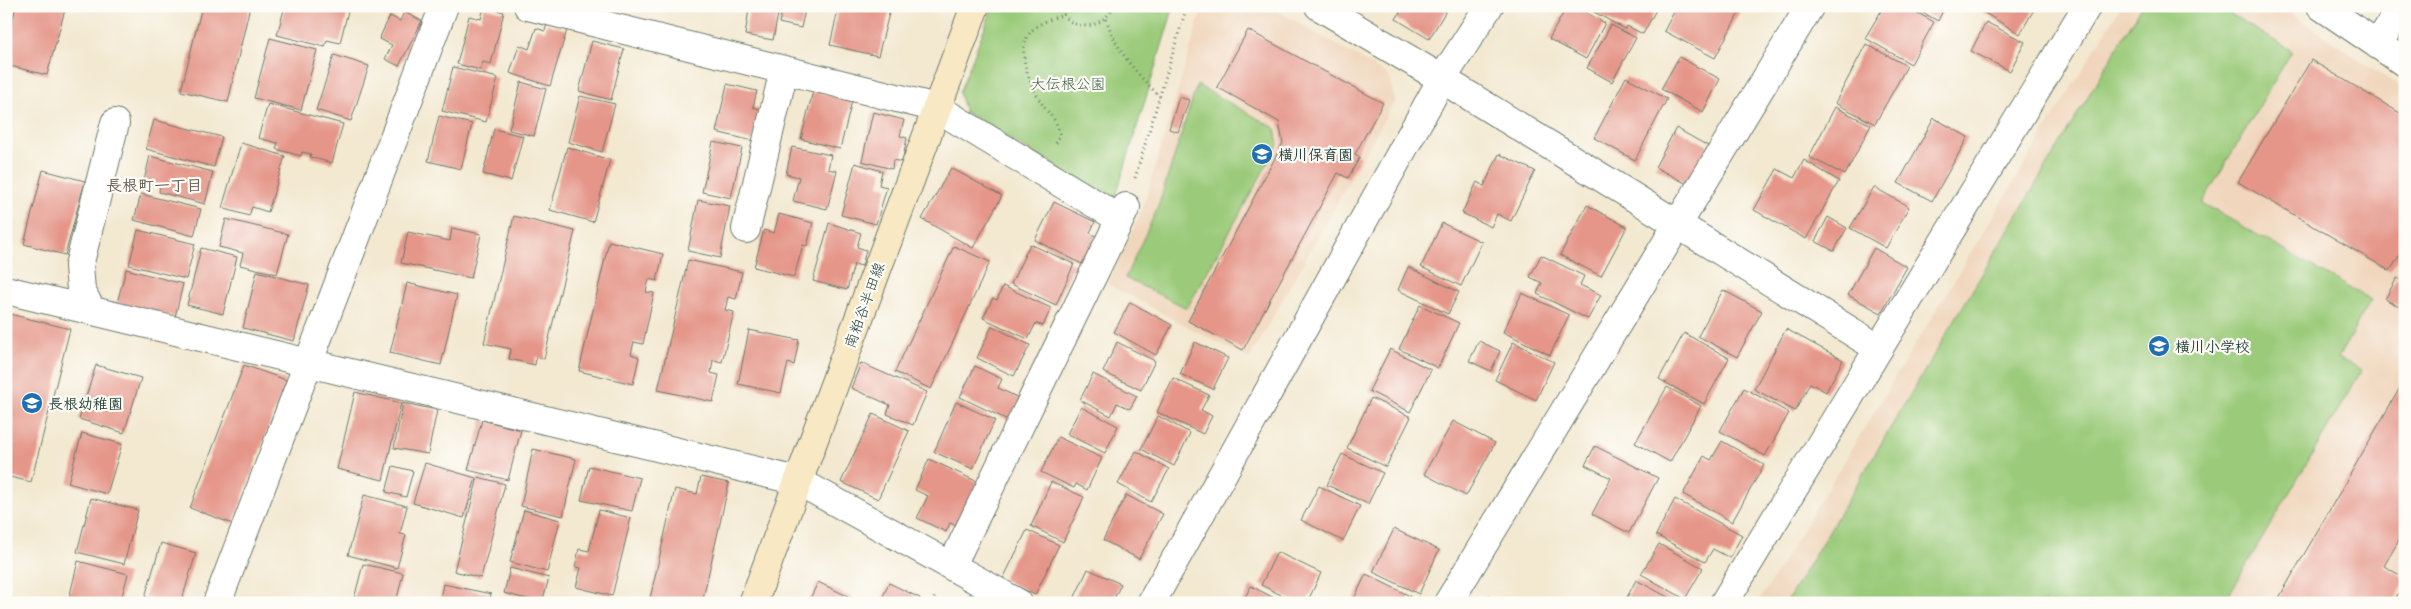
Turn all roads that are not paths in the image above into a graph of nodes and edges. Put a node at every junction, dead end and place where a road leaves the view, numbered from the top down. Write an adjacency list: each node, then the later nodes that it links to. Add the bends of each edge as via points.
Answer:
1 (444, 6): 21 (street)
2 (528, 6): 12 (street)
3 (975, 6): 14 (main road, 南粕谷半田線)
4 (1319, 6): 13 (street)
5 (1489, 6): 13 (street)
6 (1810, 6): 16 (street)
7 (2087, 6): 20 (street)
8 (2321, 6): 10 (street)
9 (2402, 6): 10 (street)
10 (2378, 45): 11 (street)
11 (2405, 63)
12 (784, 70): 14 (street); 17 (street)
13 (1442, 79): 16 (street); 27 (street)
14 (937, 108): 22 (main road, 南粕谷半田線); 23 (street, via 1123,213)
15 (115, 122): 19 (street, via 79,266 81,290)
16 (1677, 226): 20 (street); 28 (street)
17 (746, 229)
18 (6, 290): 19 (street)
19 (91, 310): 21 (street)
20 (1878, 348): 29 (street)
21 (309, 362): 22 (street); 24 (street)
22 (798, 481): 23 (street); 25 (main road, 南粕谷半田線)
23 (952, 565): 26 (street)
24 (217, 603)
25 (753, 603)
26 (1018, 603)
27 (1151, 603)
28 (1448, 603)
29 (1724, 603)

